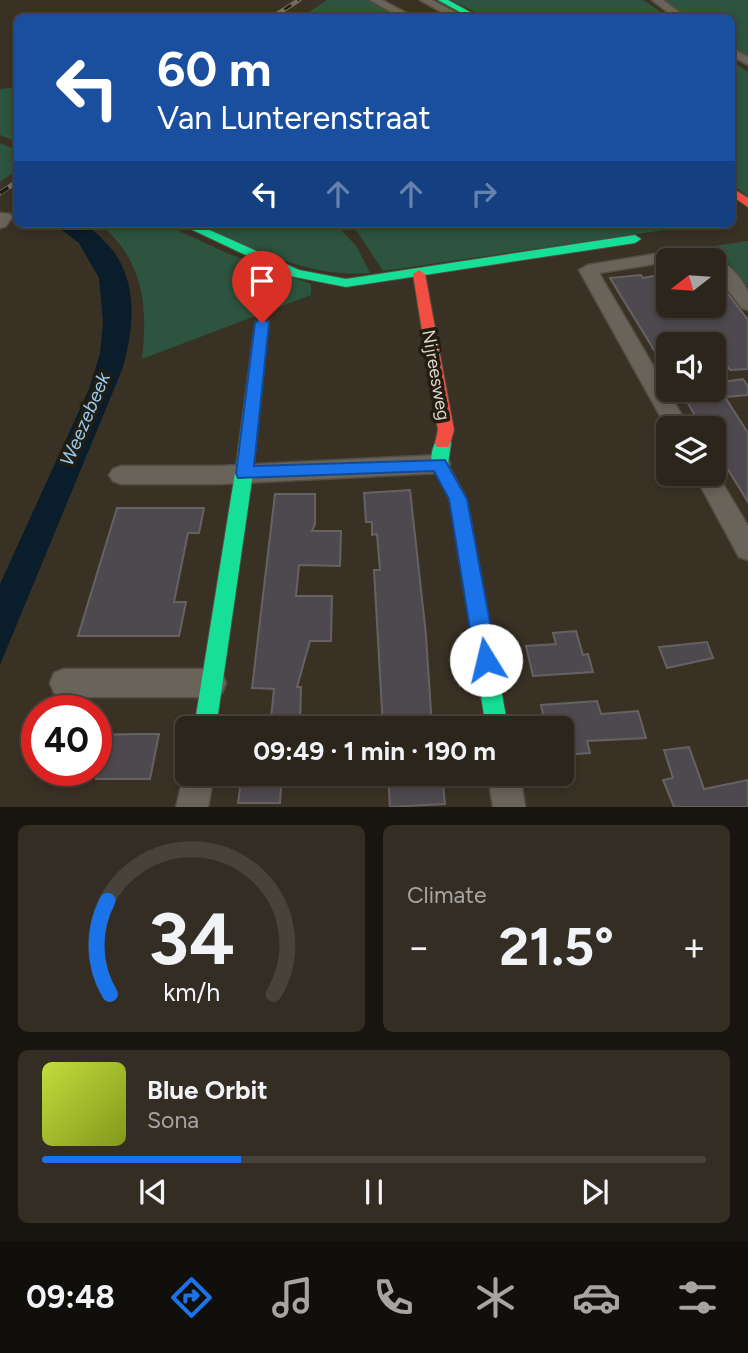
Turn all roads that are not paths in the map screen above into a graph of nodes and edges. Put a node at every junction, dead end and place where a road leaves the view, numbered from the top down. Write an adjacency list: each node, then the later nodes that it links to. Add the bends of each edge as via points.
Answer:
1 (375, 0): 5 (street)
2 (425, 0): 6 (street)
3 (442, 0): 7 (street)
4 (657, 0): 8 (street)
5 (403, 14)
6 (453, 14)
7 (470, 14)
8 (676, 14)
9 (195, 228): 12 (street, via 328,282)
10 (635, 239): 12 (street)
11 (656, 259): 16 (street, via 588,270)
12 (419, 274): 17 (street, Nijreesweg, via 446,430)
13 (726, 276): 14 (street)
14 (748, 304)
15 (262, 323): 18 (street)
16 (672, 416)
17 (439, 464): 18 (street); 25 (street, via 458,499)
18 (244, 473): 19 (street); 23 (street)
19 (121, 475)
20 (712, 486): 21 (street)
21 (748, 550)
22 (64, 683): 23 (street)
23 (212, 683): 24 (street)
24 (207, 716)
25 (495, 716)
26 (196, 786): 28 (street)
27 (506, 786): 29 (street)
28 (192, 807)
29 (509, 807)

